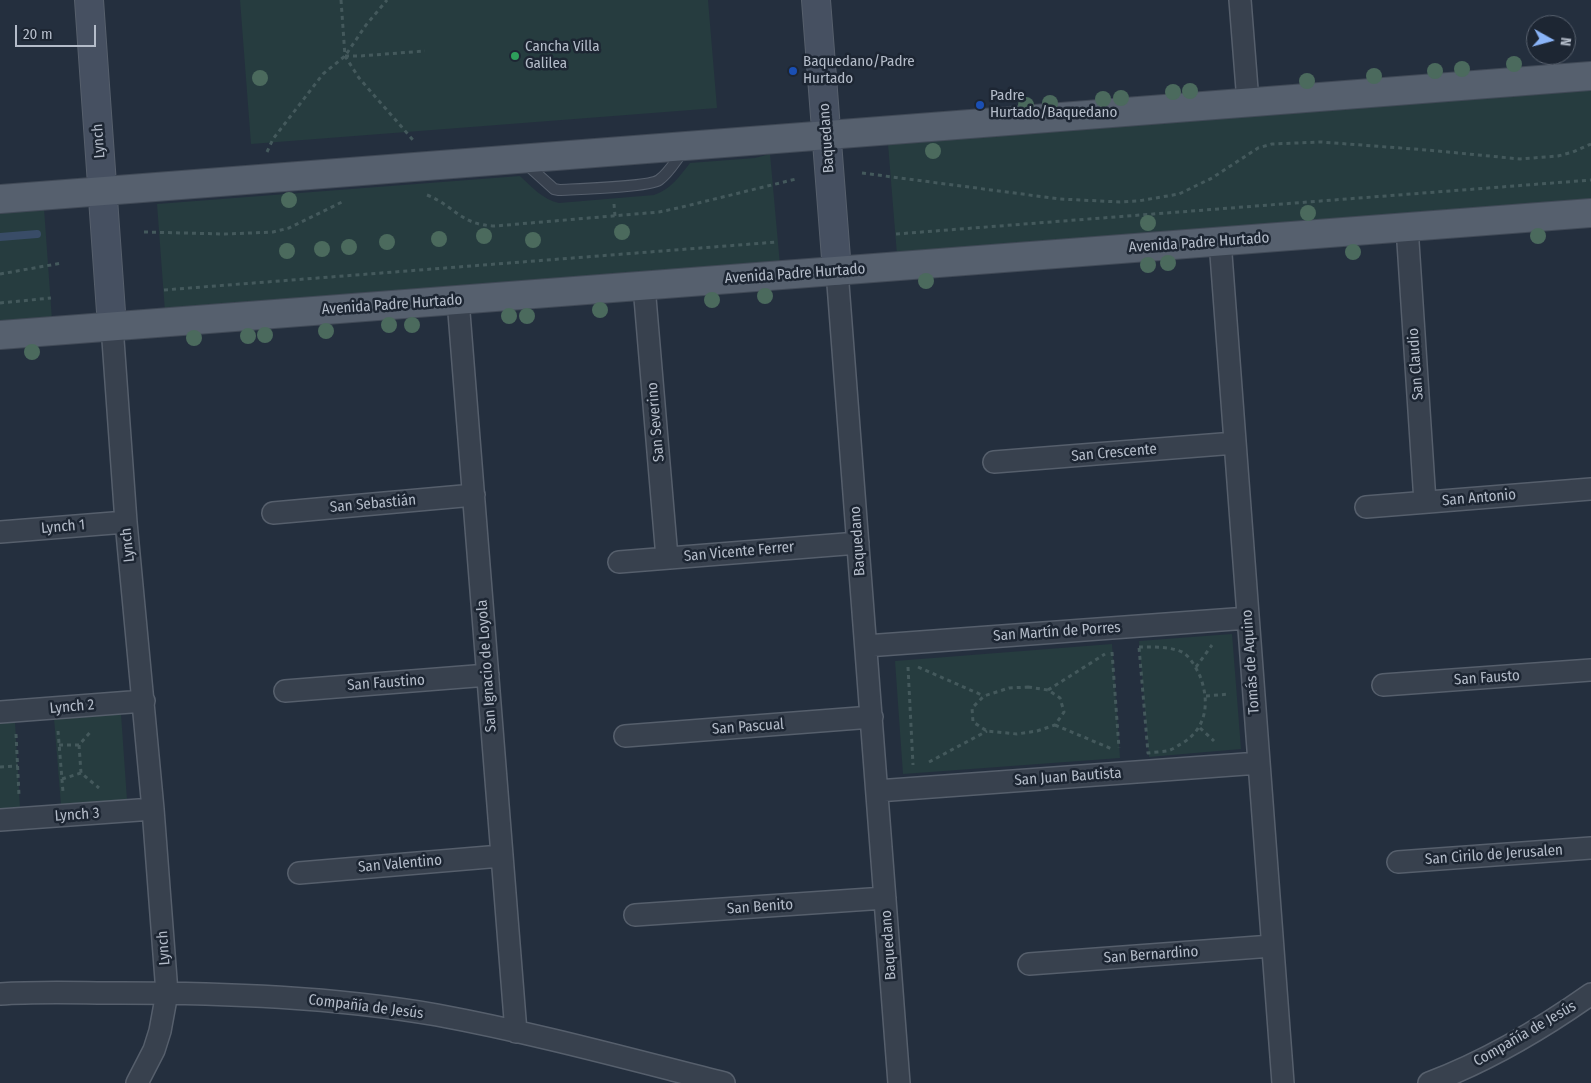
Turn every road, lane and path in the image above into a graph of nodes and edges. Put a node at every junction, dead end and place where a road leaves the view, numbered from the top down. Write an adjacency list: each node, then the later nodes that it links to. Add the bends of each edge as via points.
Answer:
1 (89, 0): 17 (street, Lynch)
2 (341, 0): 7 (path)
3 (387, 0): 7 (path)
4 (816, 0): 10 (street, Baquedano)
5 (1240, 0): 9 (street)
6 (425, 51): 7 (path)
7 (344, 56): 11 (path); 13 (path, via 323,74 273,139)
8 (1591, 76): 9 (main road)
9 (1248, 102): 10 (main road)
10 (826, 135): 17 (main road); 28 (street, Baquedano)
11 (414, 141)
12 (1591, 144): 14 (path, via 1541,159 1330,143 1272,144 1258,148 1212,178 1179,194 1120,202 1060,199)
13 (267, 152)
14 (862, 173)
15 (796, 178): 18 (path, via 658,212 495,226 471,223)
16 (1591, 180): 24 (path)
17 (102, 191): 19 (main road); 35 (street, Lynch)
18 (424, 194)
19 (0, 199)
20 (344, 200): 23 (path, via 289,228 273,232)
21 (1591, 213): 22 (main road, Avenida Padre Hurtado)
22 (1407, 227): 25 (main road, Avenida Padre Hurtado); 41 (street, San Claudio)
23 (144, 232)
24 (896, 234)
25 (1220, 241): 28 (main road, Avenida Padre Hurtado); 37 (street, Tomás de Aquino)
26 (777, 242): 31 (path)
27 (62, 263): 29 (path)
28 (837, 271): 30 (main road, Avenida Padre Hurtado); 46 (street, Baquedano)
29 (0, 274)
30 (644, 286): 33 (main road, Avenida Padre Hurtado); 47 (street, San Severino)
31 (164, 290)
32 (51, 298): 34 (path)
33 (458, 300): 35 (main road, Avenida Padre Hurtado); 40 (street, San Ignacio de Loyola)
34 (0, 303)
35 (112, 326): 36 (main road, Avenida Padre Hurtado); 44 (street, Lynch)
36 (0, 335)
37 (1235, 443): 38 (street, San Crescente); 49 (street, Tomás de Aquino)
38 (994, 462)
39 (1591, 488): 41 (street, San Antonio)
40 (474, 495): 43 (street, San Sebastián); 52 (street, San Ignacio de Loyola)
41 (1425, 502): 42 (street, San Antonio)
42 (1366, 506)
43 (274, 513)
44 (126, 522): 45 (street, Lynch 1); 57 (street, Lynch)
45 (0, 532)
46 (858, 542): 47 (street, San Vicente Ferrer); 50 (street, Baquedano)
47 (667, 558): 48 (street, San Vicente Ferrer)
48 (619, 562)
49 (1248, 618): 50 (street, San Martín de Porres); 66 (street, Tomás de Aquino)
50 (866, 646): 60 (street, Baquedano)
51 (1591, 670): 53 (street, San Fausto)
52 (488, 675): 55 (street, San Faustino); 78 (street, San Ignacio de Loyola)
53 (1383, 686)
54 (1048, 690): 56 (path, via 1008,688); 61 (path, via 1060,698 1064,712); 61 (path, via 1112,650 1120,752)
55 (285, 691)
56 (984, 696): 62 (path, via 972,708 973,722); 70 (path, via 908,663)
57 (144, 701): 58 (street, Lynch 2); 73 (street, Lynch)
58 (56, 708): 59 (street, Lynch 2); 74 (path)
59 (6, 712): 68 (path, via 15,722)
60 (872, 718): 63 (street, San Pascual); 72 (street, Baquedano)
61 (1055, 725): 62 (path, via 1016,734)
62 (987, 731): 67 (path)
63 (625, 736)
64 (79, 745): 71 (path)
65 (1168, 751): 65 (path, via 1148,753 1139,647 1162,647 1183,652 1196,666 1206,696 1200,728)
66 (1258, 763): 72 (street, San Juan Bautista); 83 (street, Tomás de Aquino)
67 (922, 765)
68 (18, 766): 69 (path); 75 (path)
69 (0, 768)
70 (914, 770)
71 (81, 774)
72 (877, 791): 81 (street, Baquedano)
73 (153, 809): 74 (street, Lynch 3); 85 (street, Lynch)
74 (66, 816): 75 (street, Lynch 3)
75 (22, 819): 76 (street, Lynch 3)
76 (0, 820)
77 (1591, 848): 79 (street, San Cirilo de Jerusalen)
78 (501, 856): 80 (street, San Valentino); 88 (street, San Ignacio de Loyola)
79 (1398, 862)
80 (299, 872)
81 (885, 898): 82 (street, San Benito); 91 (street, Baquedano)
82 (635, 915)
83 (1272, 946): 84 (street, San Bernardino); 92 (street, Tomás de Aquino)
84 (1029, 964)
85 (167, 993): 86 (street, Compañía de Jesús); 88 (street, Compañía de Jesús, via 267,996 364,1005 436,1015); 89 (street, Lynch, via 157,1041)
86 (0, 994)
87 (1591, 994): 93 (street, Compañía de Jesús, via 1513,1044)
88 (516, 1032): 90 (street, Compañía de Jesús)
89 (137, 1083)
90 (724, 1083)
91 (899, 1083)
92 (1282, 1083)
93 (1429, 1083)

